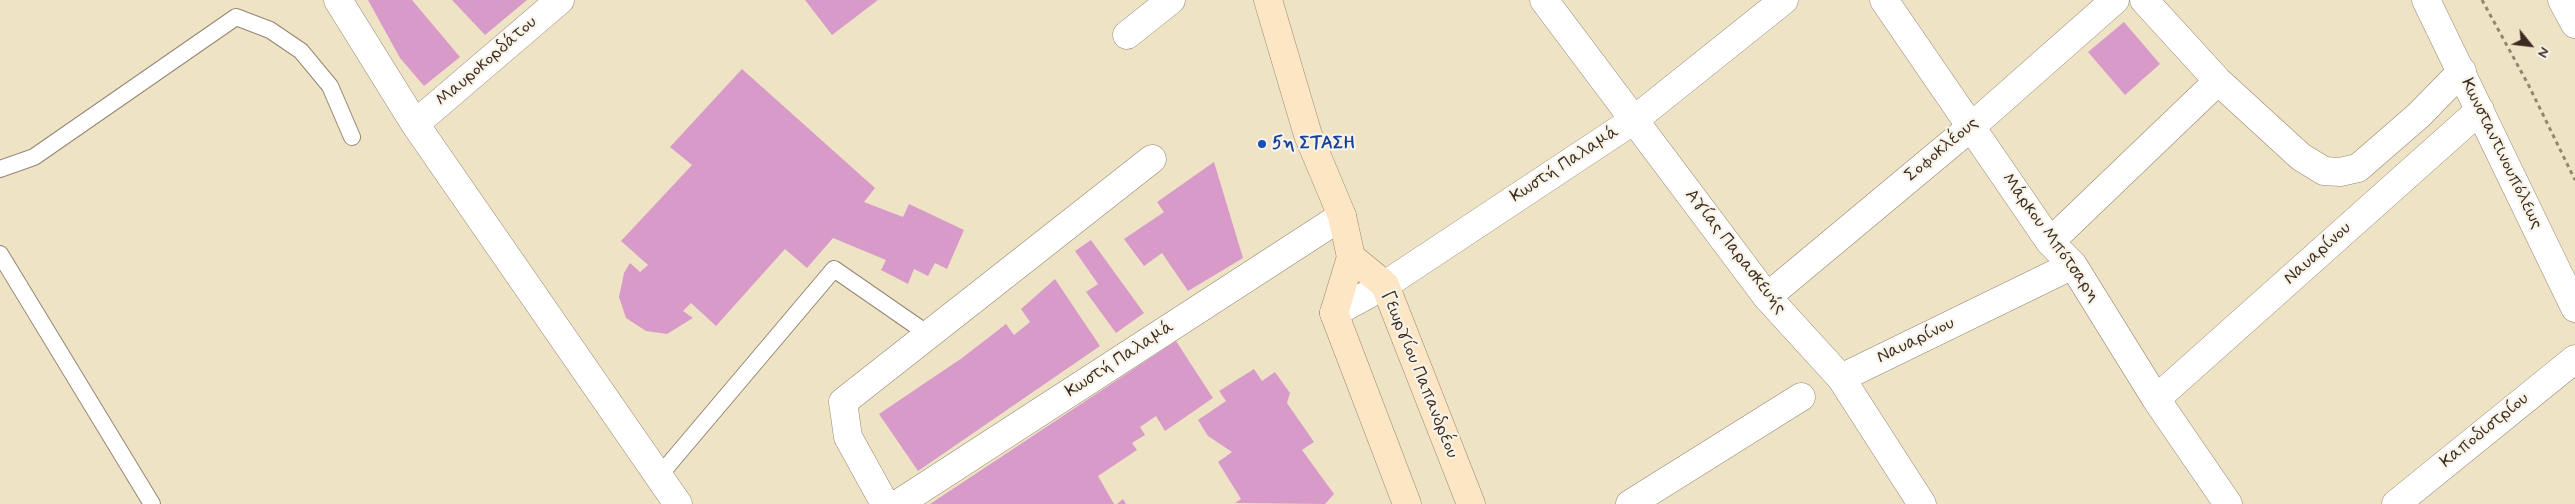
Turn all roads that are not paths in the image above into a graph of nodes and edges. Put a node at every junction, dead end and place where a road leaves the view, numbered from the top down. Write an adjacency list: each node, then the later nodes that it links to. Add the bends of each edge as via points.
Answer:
1 (338, 0): 18 (street)
2 (560, 0): 18 (street, Μαυροκορδάτου)
3 (1171, 0): 13 (street)
4 (1268, 0): 23 (street, via 1308,135)
5 (1544, 0): 17 (street, Αγίας Παρασκευής)
6 (1784, 0): 17 (street, Κωστή Παλαμά)
7 (1884, 0): 19 (street, Μάρκου Μπότσαρη)
8 (2114, 0): 19 (street, Σοφοκλέους)
9 (2144, 0): 15 (street)
10 (2426, 0): 14 (street, Κωνσταντινουπόλεως)
11 (2562, 0): 12 (street)
12 (2575, 24)
13 (1127, 35)
14 (2462, 71): 15 (street, via 2419,116 2358,168 2340,172 2324,171 2301,158); 16 (street, Κωνσταντινουπόλεως)
15 (2218, 81): 24 (street)
16 (2480, 110): 30 (street, Κωνσταντινουπόλεως); 36 (street, Ναυαρίνου)
17 (1634, 120): 28 (street, Κωστή Παλαμά); 29 (street, Αγίας Παρασκευής)
18 (415, 124): 37 (street)
19 (1971, 127): 24 (street, Μάρκου Μπότσαρη); 29 (street, Σοφοκλέους)
20 (352, 137): 22 (lane, via 330,86 301,51 270,30 236,17 34,157)
21 (1152, 159): 32 (street)
22 (0, 169)
23 (1342, 216): 26 (street); 41 (street, Κωστή Παλαμά)
24 (2050, 242): 27 (street, Μάρκου Μπότσαρη)
25 (0, 254): 38 (lane)
26 (1352, 257): 28 (street, Γεωργίου Παπανδρέου); 31 (street)
27 (2073, 265): 34 (street, Ναυαρίνου); 36 (street, Μάρκου Μπότσαρη)
28 (1384, 285): 31 (street, Κωστή Παλαμά); 43 (street, Γεωργίου Παπανδρέου)
29 (1767, 297): 34 (street, Αγίας Παρασκευής)
30 (2575, 308)
31 (1334, 313): 42 (street)
32 (928, 334): 37 (lane, via 834,269); 40 (street, via 844,402 848,437)
33 (2575, 359): 47 (street, Καποδιστρίου)
34 (1840, 378): 45 (street, Αγίας Παρασκευής)
35 (1801, 397): 44 (street)
36 (2156, 399): 46 (street, Μάρκου Μπότσαρη)
37 (659, 476): 39 (street)
38 (152, 504)
39 (678, 504)
40 (885, 504)
41 (898, 504)
42 (1407, 504)
43 (1471, 504)
44 (1630, 504)
45 (1922, 504)
46 (2228, 504)
47 (2396, 504)

